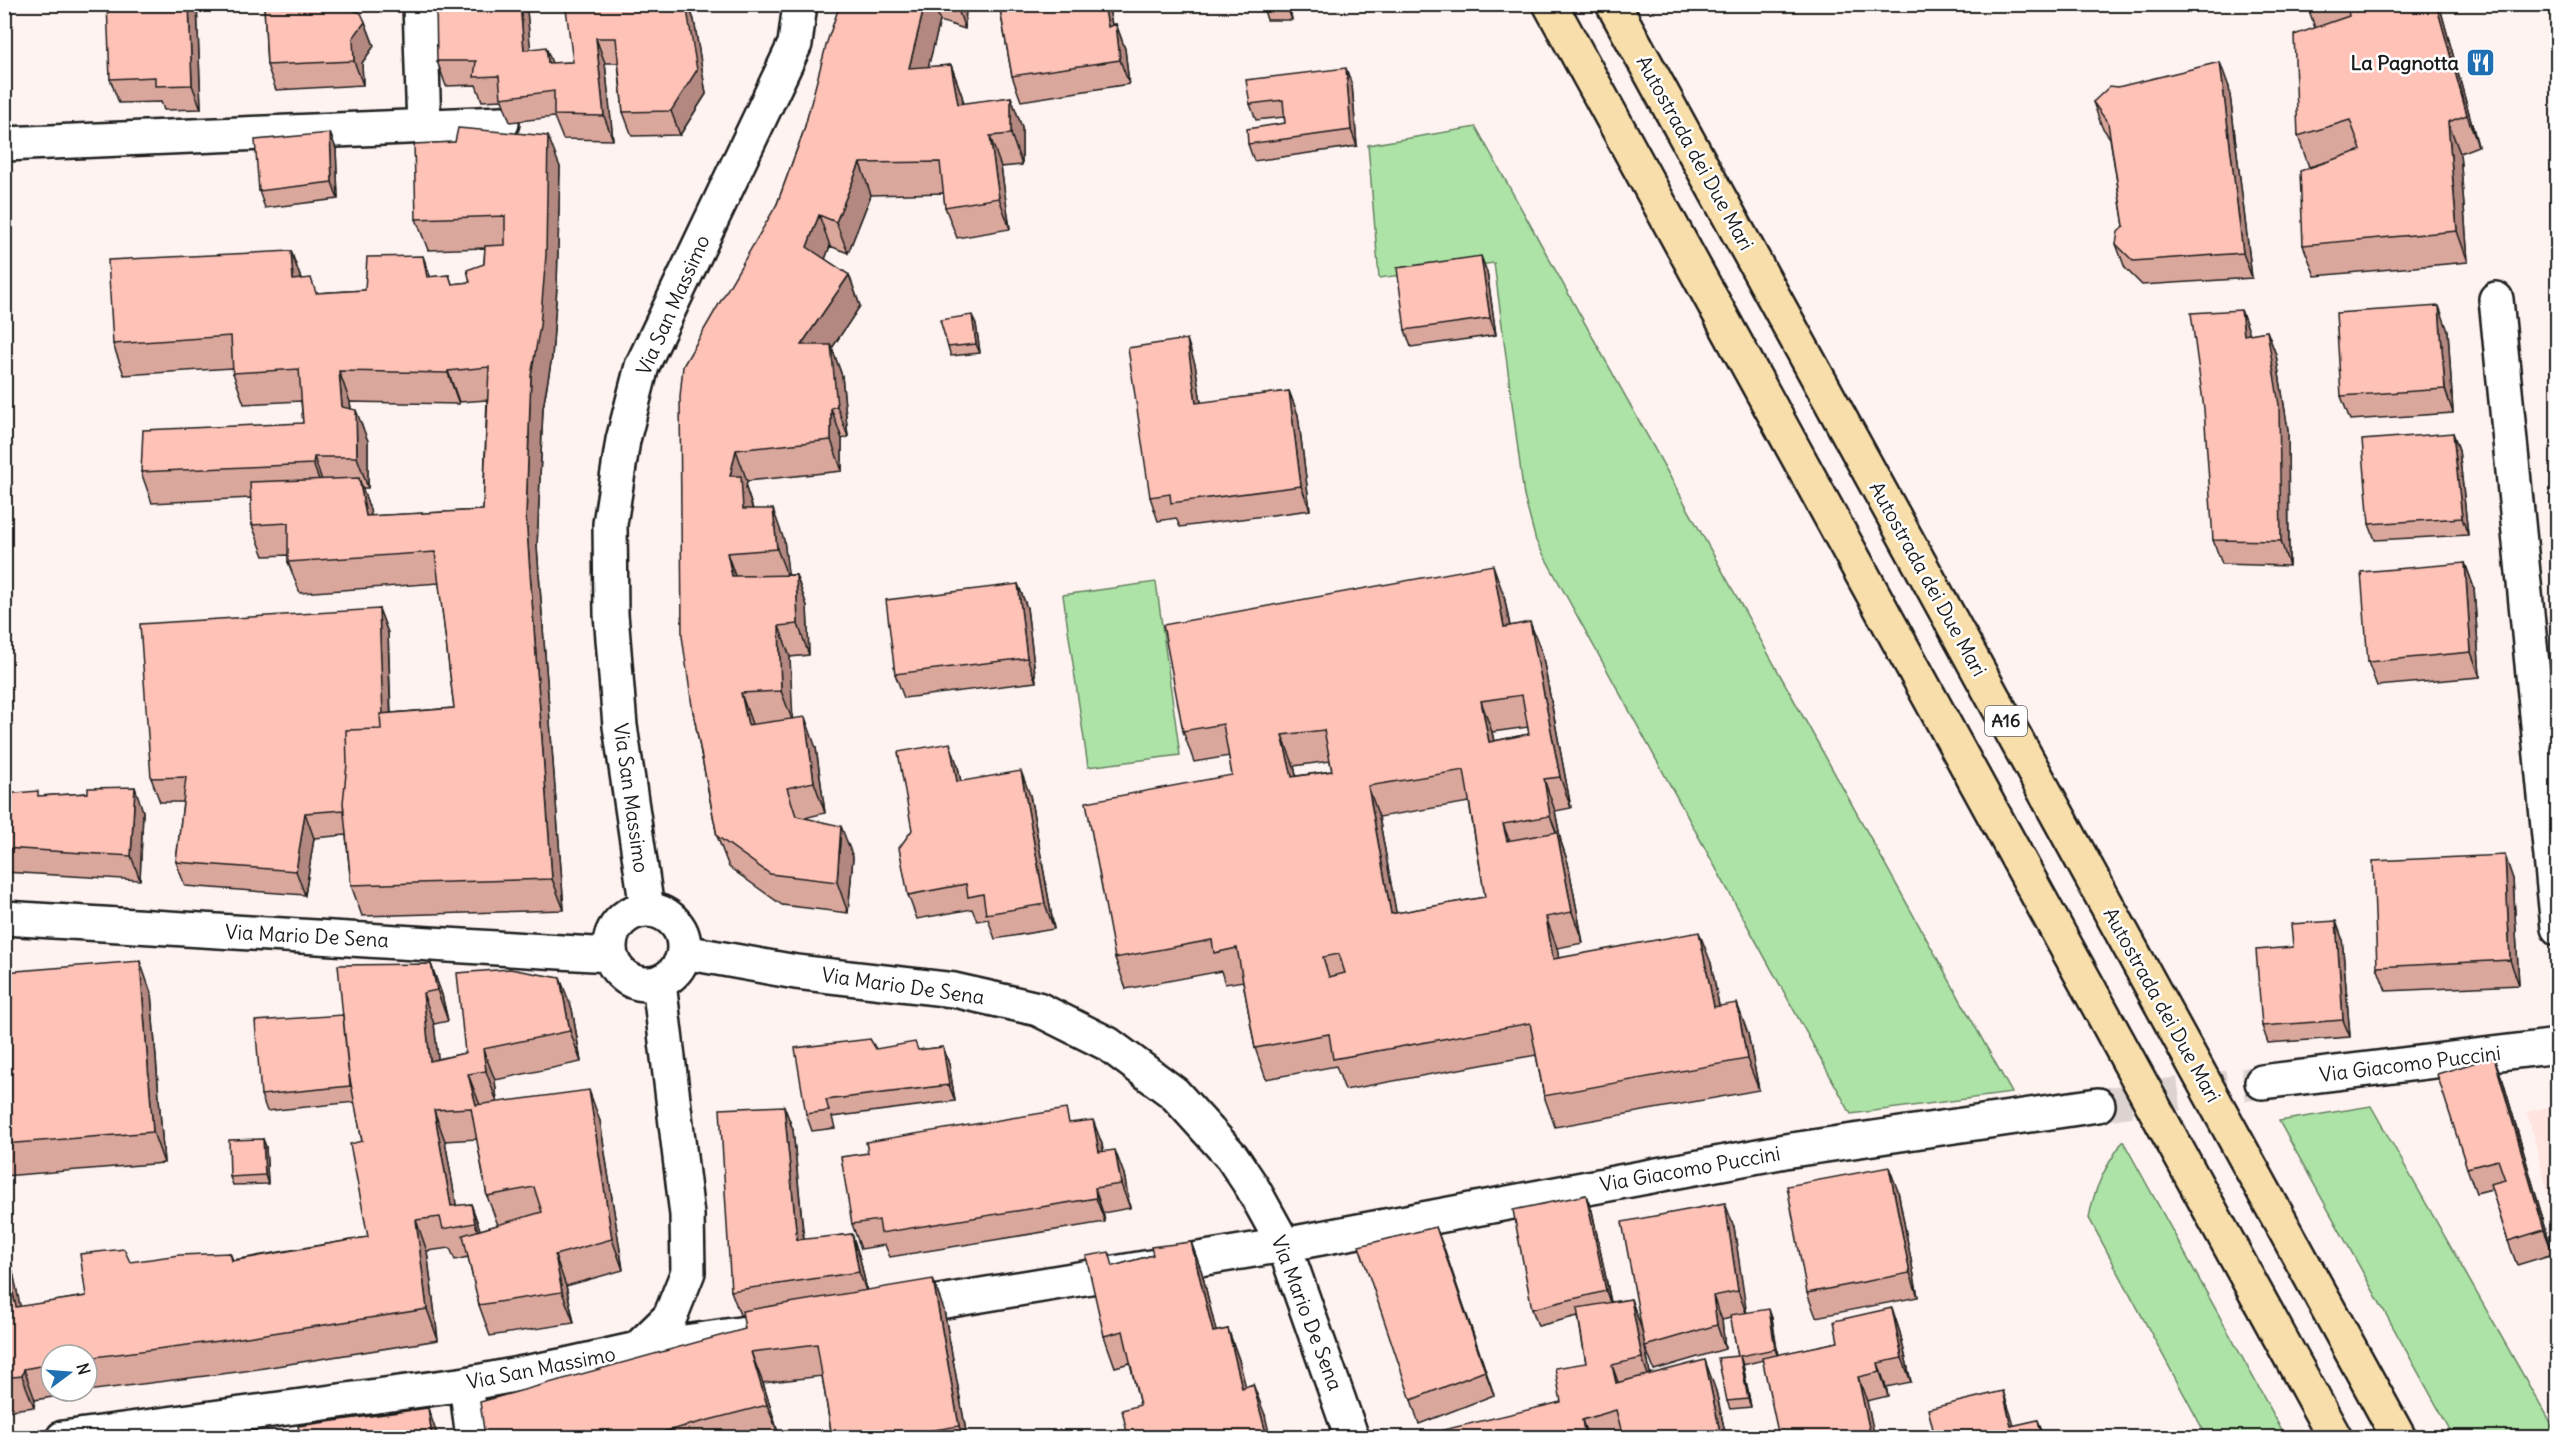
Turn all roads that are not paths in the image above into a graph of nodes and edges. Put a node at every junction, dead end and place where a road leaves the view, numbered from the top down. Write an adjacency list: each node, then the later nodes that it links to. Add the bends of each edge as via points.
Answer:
1 (420, 4): 6 (street)
2 (800, 4): 9 (street, Via San Massimo, via 795,44 642,366 623,440 610,524 610,614 620,726)
3 (1550, 4): 26 (highway)
4 (1613, 4): 27 (highway, Autostrada dei Due Mari / A16)
5 (502, 123): 6 (street)
6 (424, 128): 7 (street)
7 (4, 144)
8 (2496, 299): 11 (street)
9 (647, 909): 12 (street, via 670,918 679,927); 13 (street, via 622,918 612,935)
10 (4, 918): 13 (street, Via Mario De Sena)
11 (2558, 928)
12 (684, 952): 14 (street, via 671,975); 18 (street, Via Mario De Sena, via 796,972 954,990 1038,1009 1108,1044 1174,1093 1232,1157)
13 (610, 955): 14 (street, via 616,969 628,980)
14 (659, 982): 21 (street, Via San Massimo, via 687,1215 688,1272 670,1317)
15 (2558, 1046): 16 (street, Via Giacomo Puccini)
16 (2262, 1082)
17 (2098, 1105): 18 (street, Via Giacomo Puccini, via 1785,1151)
18 (1284, 1245): 19 (street, Via Giacomo Puccini); 25 (street, Via Mario De Sena)
19 (863, 1314)
20 (793, 1326): 21 (street)
21 (637, 1349): 22 (street, Via San Massimo)
22 (466, 1384): 23 (street, Via San Massimo); 24 (street)
23 (63, 1437)
24 (473, 1437)
25 (1352, 1437)
26 (2335, 1437)
27 (2399, 1437)

